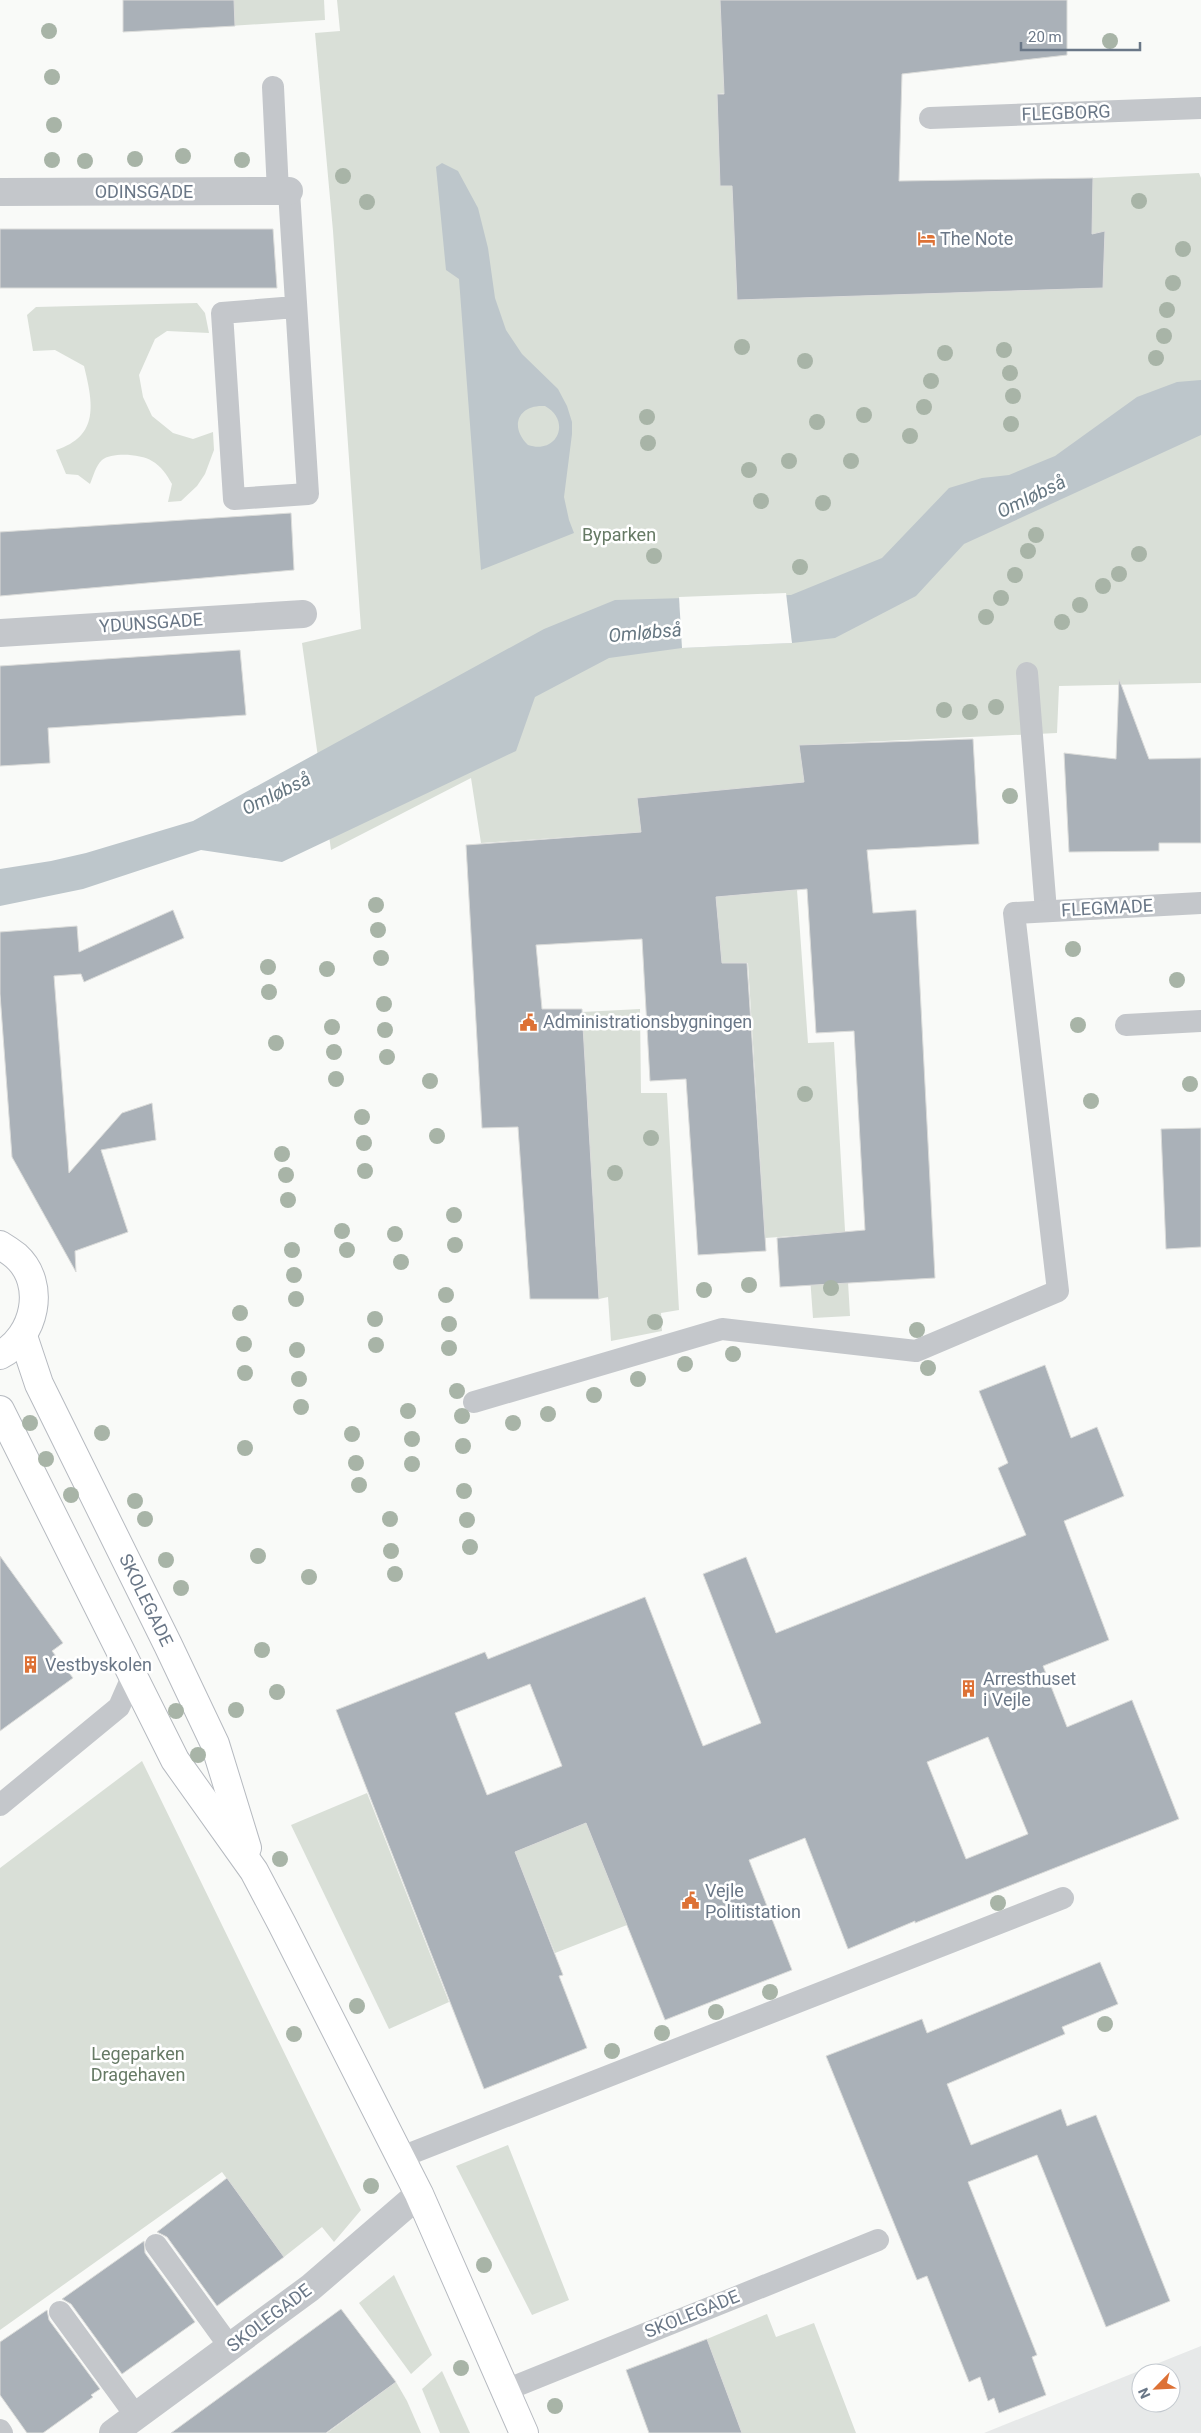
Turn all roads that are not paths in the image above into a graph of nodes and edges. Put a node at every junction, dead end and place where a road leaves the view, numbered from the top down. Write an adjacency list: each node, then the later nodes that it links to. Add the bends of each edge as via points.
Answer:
1 (273, 87): 4 (lane)
2 (1201, 108): 3 (lane, FLEGBORG)
3 (930, 118)
4 (283, 191): 5 (street, ODINSGADE); 6 (lane)
5 (0, 192)
6 (296, 307): 6 (lane, via 308,494 234,499 222,313)
7 (303, 614): 8 (street, YDUNSGADE)
8 (0, 633)
9 (1027, 674): 11 (lane)
10 (1201, 903): 11 (lane, FLEGMADE)
11 (1046, 911): 17 (lane, FLEGMADE, via 1014,913 1058,1291 916,1351 722,1329)
12 (1201, 1021): 13 (lane)
13 (1126, 1026)
14 (0, 1245): 15 (street, via 17,1256 30,1278 34,1298 32,1317)
15 (23, 1336): 16 (street); 21 (street, SKOLEGADE, via 39,1384 215,1744)
16 (0, 1355)
17 (474, 1402)
18 (0, 1410): 19 (street, SKOLEGADE)
19 (133, 1675): 20 (lane, via 120,1707); 21 (street, SKOLEGADE, via 175,1760)
20 (0, 1805)
21 (254, 1871): 23 (street, SKOLEGADE)
22 (1063, 1898): 23 (lane)
23 (400, 2158): 24 (street, SKOLEGADE)
24 (419, 2194): 28 (street, SKOLEGADE, via 310,2288); 29 (street, SKOLEGADE)
25 (878, 2240): 29 (lane, SKOLEGADE)
26 (156, 2245): 28 (lane)
27 (60, 2312): 30 (lane)
28 (230, 2347): 30 (street, SKOLEGADE)
29 (506, 2390): 32 (street, SKOLEGADE)
30 (136, 2416): 31 (street, SKOLEGADE)
31 (113, 2433)
32 (524, 2433)

